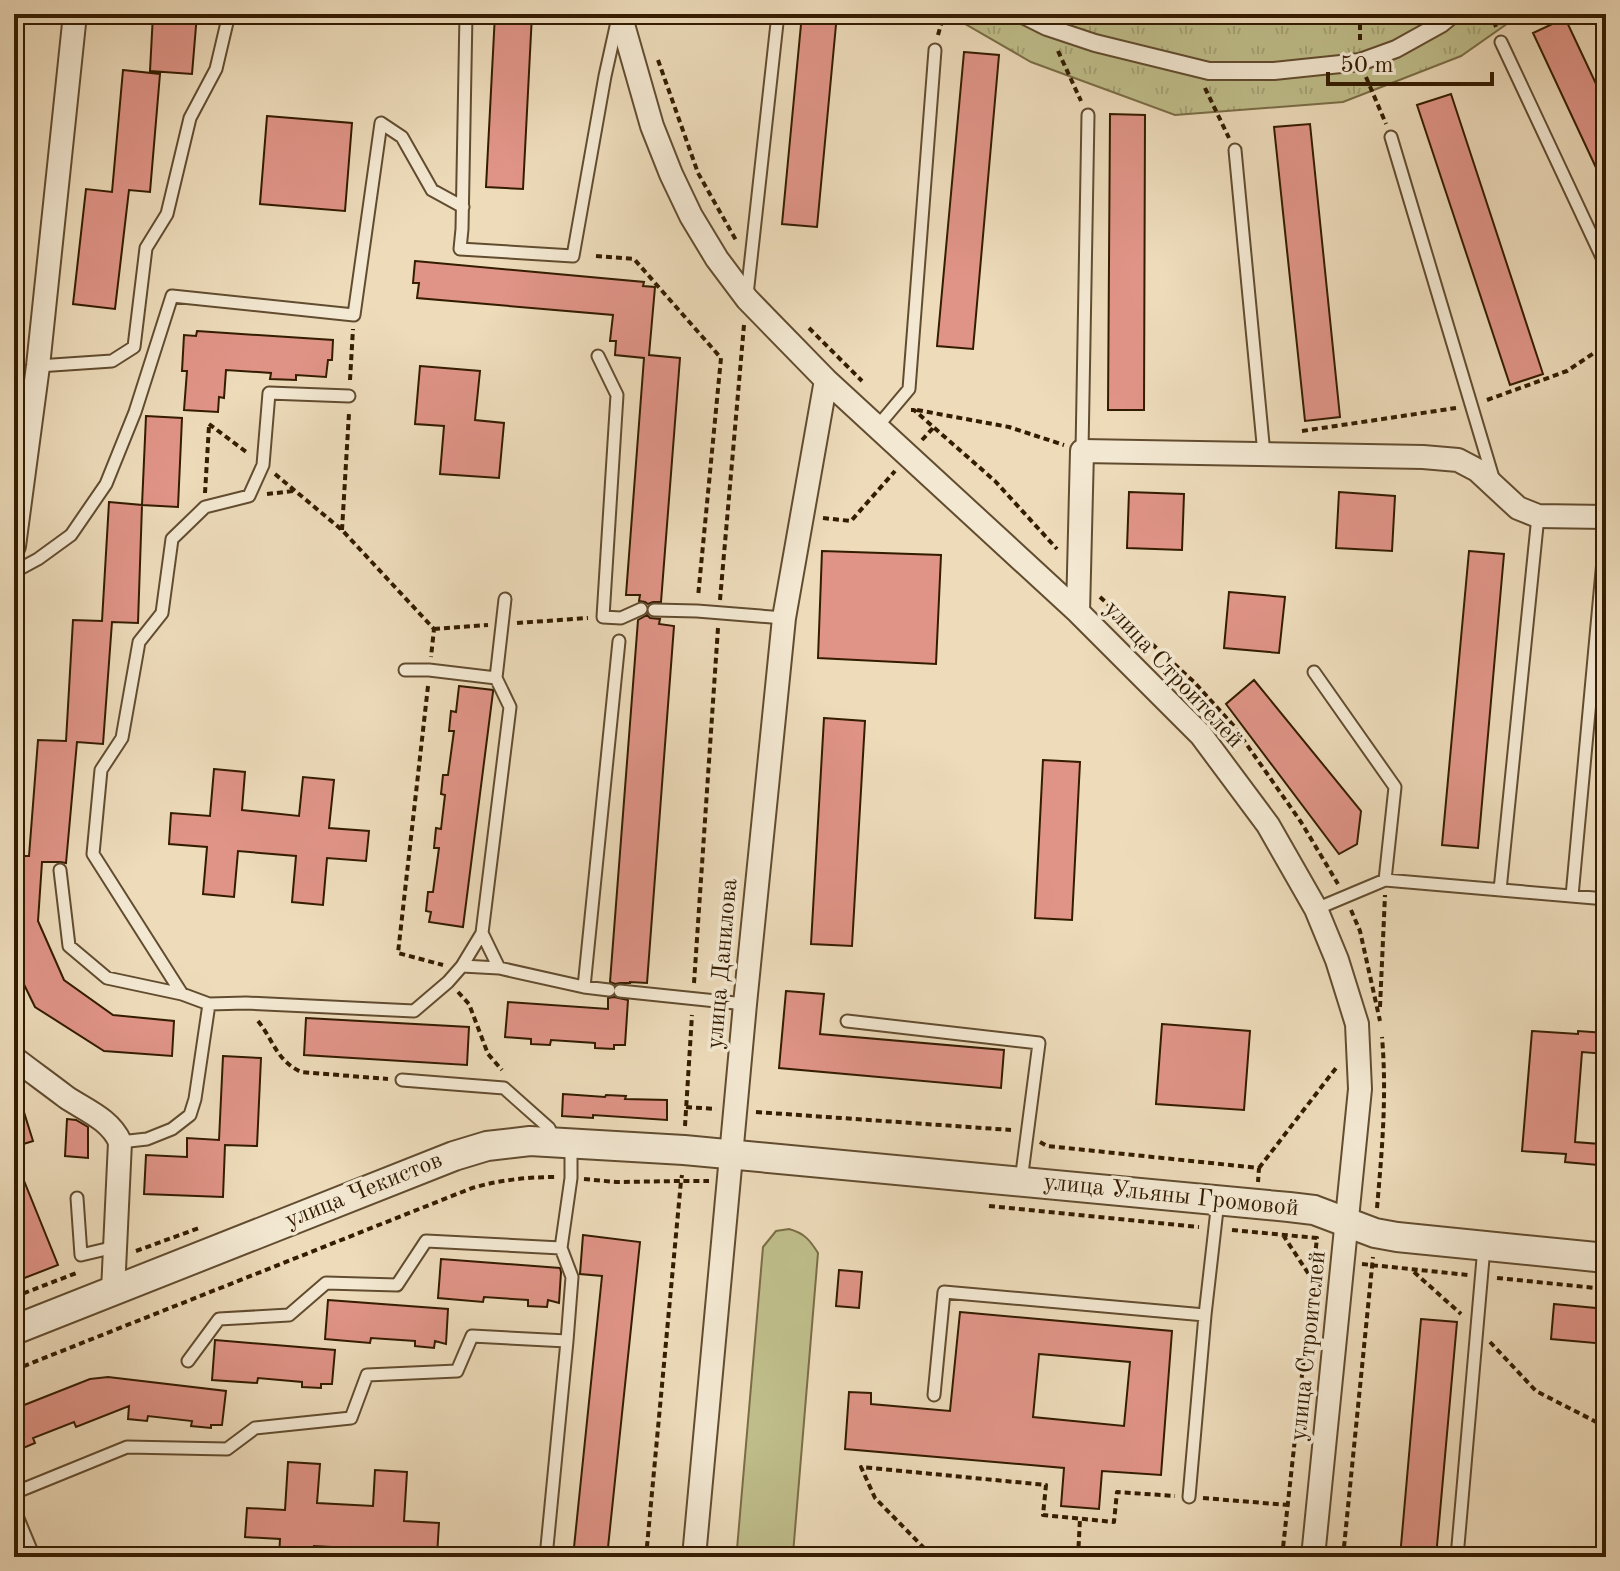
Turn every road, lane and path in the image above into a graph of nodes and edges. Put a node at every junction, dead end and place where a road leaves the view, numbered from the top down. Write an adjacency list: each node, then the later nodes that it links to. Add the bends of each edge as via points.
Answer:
1 (75, 14): 25 (street)
2 (229, 14): 25 (lane, via 216,69 190,118 167,214 146,248 134,347 112,361)
3 (466, 14): 18 (lane)
4 (620, 14): 18 (lane, via 573,256 460,249); 21 (street, улица Строителей, via 671,174 717,259)
5 (778, 14): 21 (lane)
6 (944, 14): 12 (path)
7 (1021, 14): 10 (street)
8 (1360, 14): 13 (path)
9 (1453, 14): 13 (street, via 1396,49)
10 (1047, 27): 14 (street); 15 (path)
11 (1501, 42): 20 (lane)
12 (935, 50): 30 (lane, via 909,389)
13 (1360, 62): 14 (street, via 1274,71); 16 (path)
14 (1195, 68): 17 (path)
15 (1088, 115): 33 (lane)
16 (1391, 137): 28 (lane)
17 (1235, 150): 32 (lane)
18 (463, 207): 22 (lane, via 432,190 402,137 381,123)
19 (596, 256): 50 (path, via 634,259 721,358)
20 (1606, 266)
21 (747, 299): 26 (street, улица Строителей); 52 (path)
22 (354, 315): 27 (path); 46 (lane, via 172,296 106,484 71,535)
23 (1606, 345): 28 (path, via 1567,371)
24 (598, 356): 48 (lane, via 617,395 603,617 621,618)
25 (38, 366): 45 (street)
26 (826, 380): 30 (street, улица Строителей); 53 (street, улица Данилова)
27 (349, 396): 35 (lane, via 269,393); 44 (path)
28 (1472, 406): 32 (path); 36 (lane)
29 (914, 410): 33 (path, via 1009,427)
30 (877, 427): 34 (street, улица Строителей)
31 (934, 427): 34 (path)
32 (1263, 446): 33 (street); 36 (street, via 1458,460)
33 (1082, 451): 51 (street)
34 (908, 456): 42 (path, via 851,521); 51 (street, улица Строителей)
35 (263, 465): 37 (path); 38 (lane); 39 (path, via 209,424)
36 (1496, 489): 40 (street, via 1518,508)
37 (297, 491): 38 (path); 44 (path)
38 (249, 496): 39 (lane)
39 (205, 507): 70 (lane, via 172,539 162,613 139,642 122,738 101,770 93,854)
40 (1538, 516): 41 (street); 61 (lane)
41 (1606, 517)
42 (827, 519)
43 (1606, 528): 62 (lane)
44 (342, 530): 56 (path, via 434,629)
45 (14, 546)
46 (14, 572)
47 (505, 599): 58 (lane)
48 (641, 609)
49 (654, 610): 50 (lane)
50 (697, 611): 52 (lane)
51 (1078, 612): 64 (street, улица Строителей, via 1201,735 1268,825)
52 (719, 614): 53 (lane); 71 (path)
53 (784, 618): 75 (street, улица Данилова)
54 (619, 641): 69 (lane)
55 (405, 670): 56 (lane)
56 (429, 670): 58 (lane); 68 (path, via 398,953 445,966)
57 (1314, 672): 60 (lane, via 1395,787)
58 (496, 678): 65 (lane, via 510,707)
59 (60, 870): 70 (lane, via 69,946 107,978)
60 (1385, 880): 61 (lane); 64 (lane)
61 (1500, 890): 62 (lane)
62 (1572, 896): 63 (lane)
63 (1606, 899)
64 (1316, 909): 95 (street, улица Строителей, via 1357,1024 1360,1089)
65 (482, 933): 66 (lane); 67 (lane)
66 (462, 966): 67 (lane); 68 (lane)
67 (499, 968): 69 (lane)
68 (448, 982): 72 (lane, via 414,1011)
69 (584, 987): 71 (lane)
70 (182, 994): 73 (lane)
71 (693, 998): 75 (lane); 81 (path)
72 (246, 1003): 73 (lane); 79 (path, via 288,1066 301,1072)
73 (209, 1004): 84 (lane, via 190,1115 147,1139)
74 (469, 1004): 76 (path)
75 (745, 1004): 82 (street, улица Данилова)
76 (477, 1021)
77 (847, 1021): 83 (lane, via 1039,1043)
78 (14, 1058): 84 (street, via 100,1118)
79 (380, 1078)
80 (402, 1080): 85 (lane, via 504,1088)
81 (686, 1107): 82 (path); 86 (path)
82 (736, 1110): 83 (path); 87 (street, улица Данилова)
83 (1027, 1132): 90 (lane); 92 (path, via 1047,1146 1259,1168)
84 (120, 1142): 98 (street)
85 (564, 1143): 86 (street, улица Чекистов); 88 (lane); 104 (street, улица Чекистов, via 510,1142 454,1156)
86 (684, 1150): 87 (street, улица Чекистов); 89 (path)
87 (730, 1167): 89 (path); 90 (street, улица Ульяны Громовой); 119 (street, улица Данилова)
88 (571, 1178): 89 (path); 99 (lane); 110 (path, via 528,1177 472,1188)
89 (681, 1181): 118 (path)
90 (1021, 1181): 94 (street, улица Ульяны Громовой)
91 (77, 1198): 98 (lane, via 81,1255)
92 (1256, 1204): 94 (street, улица Ульяны Громовой); 95 (street, улица Ульяны Громовой, via 1314,1210)
93 (976, 1205): 94 (path)
94 (1216, 1214): 96 (path); 105 (lane)
95 (1347, 1223): 97 (street, улица Ульяны Громовой, via 1397,1237); 123 (street, улица Строителей)
96 (1283, 1235): 103 (path); 103 (path, via 1317,1238)
97 (1484, 1246): 100 (street, улица Ульяны Громовой); 106 (lane)
98 (115, 1247): 104 (street)
99 (561, 1248): 108 (lane, via 572,1277); 109 (lane, via 426,1241 397,1285 326,1283 289,1315 219,1319)
100 (1606, 1258)
101 (1372, 1266): 124 (path)
102 (1412, 1270): 106 (path)
103 (1313, 1281): 122 (path)
104 (113, 1291): 107 (street, улица Чекистов)
105 (1205, 1315): 111 (lane, via 944,1292); 114 (lane)
106 (1476, 1327): 112 (path, via 1536,1391); 125 (lane)
107 (14, 1330)
108 (567, 1341): 113 (lane, via 472,1336 457,1371 367,1375 351,1418 255,1428 227,1449 127,1447); 117 (lane)
109 (188, 1361)
110 (14, 1370)
111 (934, 1395)
112 (1606, 1427)
113 (14, 1493)
114 (1189, 1497)
115 (14, 1509): 116 (lane)
116 (34, 1557)
117 (546, 1557)
118 (646, 1557)
119 (694, 1557)
120 (930, 1557): 121 (path, via 875,1498 861,1467 1046,1485 1043,1515 1080,1519)
121 (1078, 1557)
122 (1282, 1557)
123 (1313, 1557)
124 (1343, 1557)
125 (1457, 1557)

